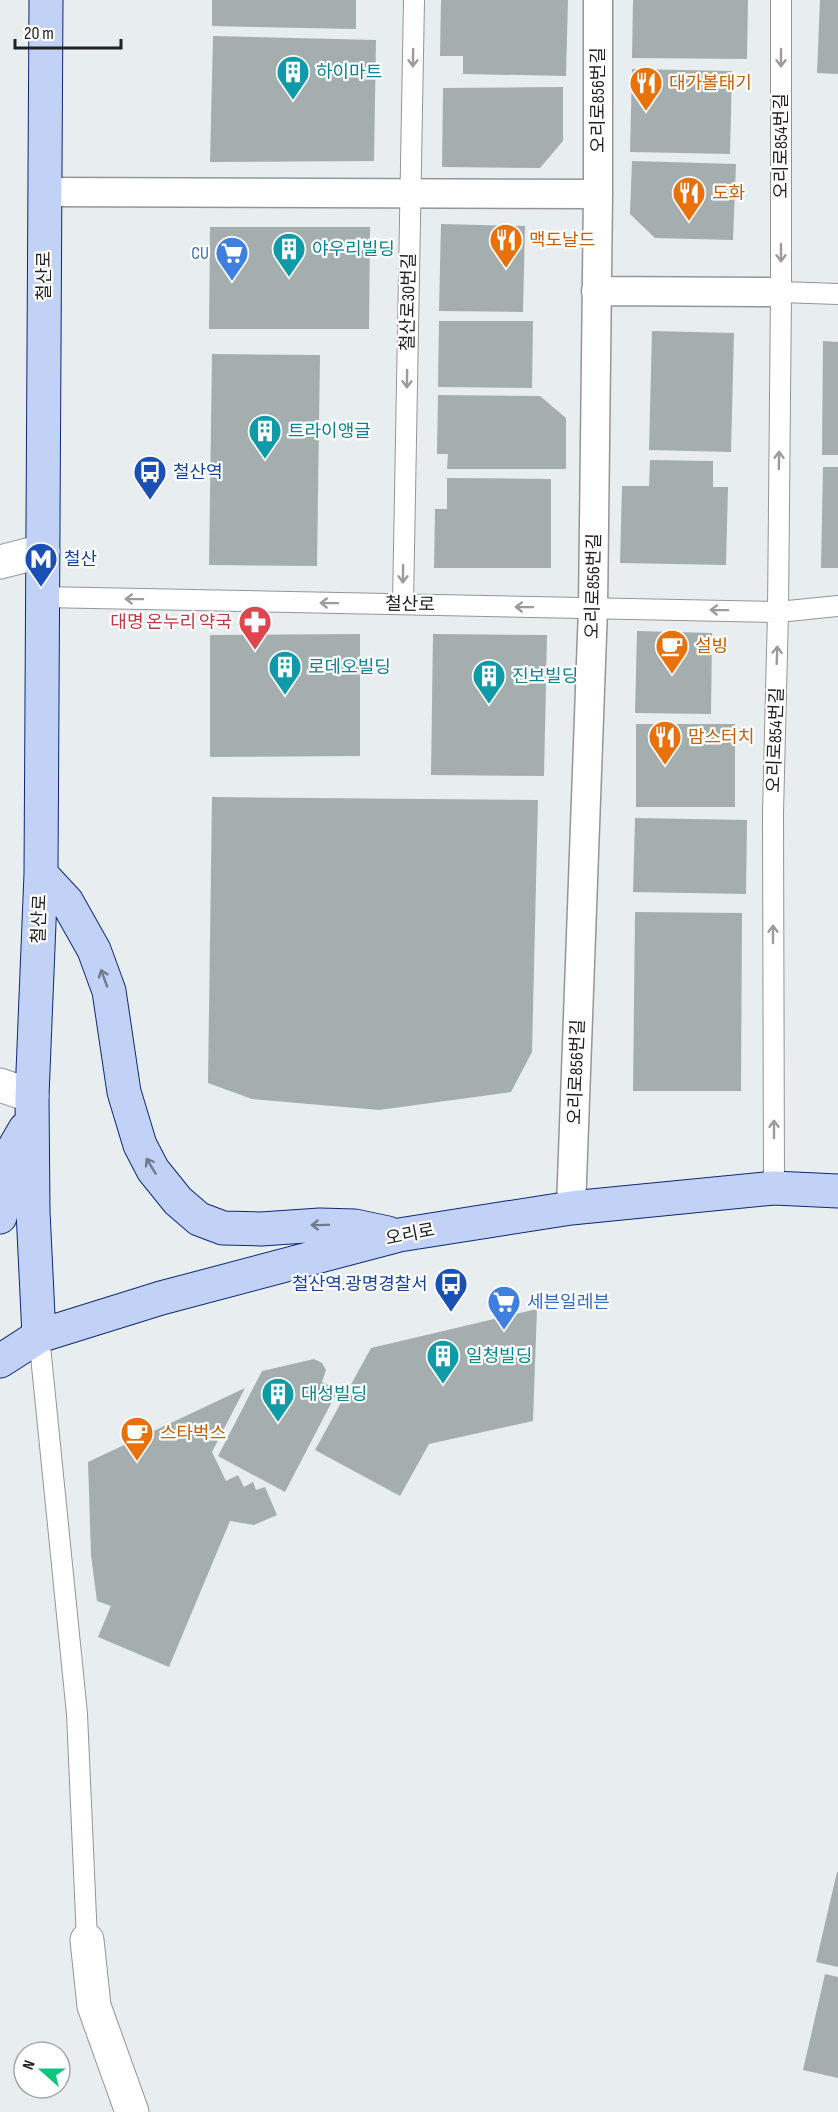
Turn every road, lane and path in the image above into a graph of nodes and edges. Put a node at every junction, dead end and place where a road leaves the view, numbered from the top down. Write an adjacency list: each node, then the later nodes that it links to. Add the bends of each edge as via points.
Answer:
1 (46, 0): 5 (main road, 철산로)
2 (414, 0): 6 (lane, 철산로30번길, one-way to 6)
3 (598, 0): 7 (street, 오리로856번길)
4 (781, 0): 9 (lane, 오리로854번길, one-way to 9)
5 (45, 192): 6 (street); 11 (main road, 철산로)
6 (411, 194): 7 (street); 14 (lane, 철산로30번길, one-way to 14)
7 (598, 194): 8 (street, 오리로856번길)
8 (596, 291): 9 (street); 16 (street, 오리로856번길)
9 (781, 292): 10 (lane); 17 (lane, 오리로854번길, one-way to 9)
10 (838, 294)
11 (43, 551): 12 (street); 13 (main road, 철산로)
12 (0, 562)
13 (42, 597): 14 (lane, 철산로, one-way to 13); 18 (main road, 철산로)
14 (403, 604): 16 (lane, 철산로, one-way to 14)
15 (838, 606): 17 (lane, 철산로)
16 (593, 608): 17 (lane, 철산로, one-way to 16); 23 (street, 오리로856번길)
17 (778, 612): 21 (lane, 오리로854번길, one-way to 17, via 773,813)
18 (41, 874): 20 (main road, 철산로); 25 (main road, one-way to 18, via 355,1226 223,1228 199,1219 178,1201 153,1170 140,1145 124,1092 109,991 94,950 67,902)
19 (0, 1085): 20 (street)
20 (32, 1105): 24 (main road, via 14,1148); 26 (main road, 철산로)
21 (774, 1188): 22 (main road, 오리로); 23 (main road, 오리로)
22 (838, 1191)
23 (571, 1208): 25 (main road, 오리로)
24 (0, 1217)
25 (399, 1235): 26 (main road, 오리로, via 160,1298)
26 (39, 1336): 27 (main road, 오리로); 28 (lane, via 77,1714)
27 (0, 1361)
28 (87, 1940): 29 (street, via 94,2006)
29 (132, 2112)

